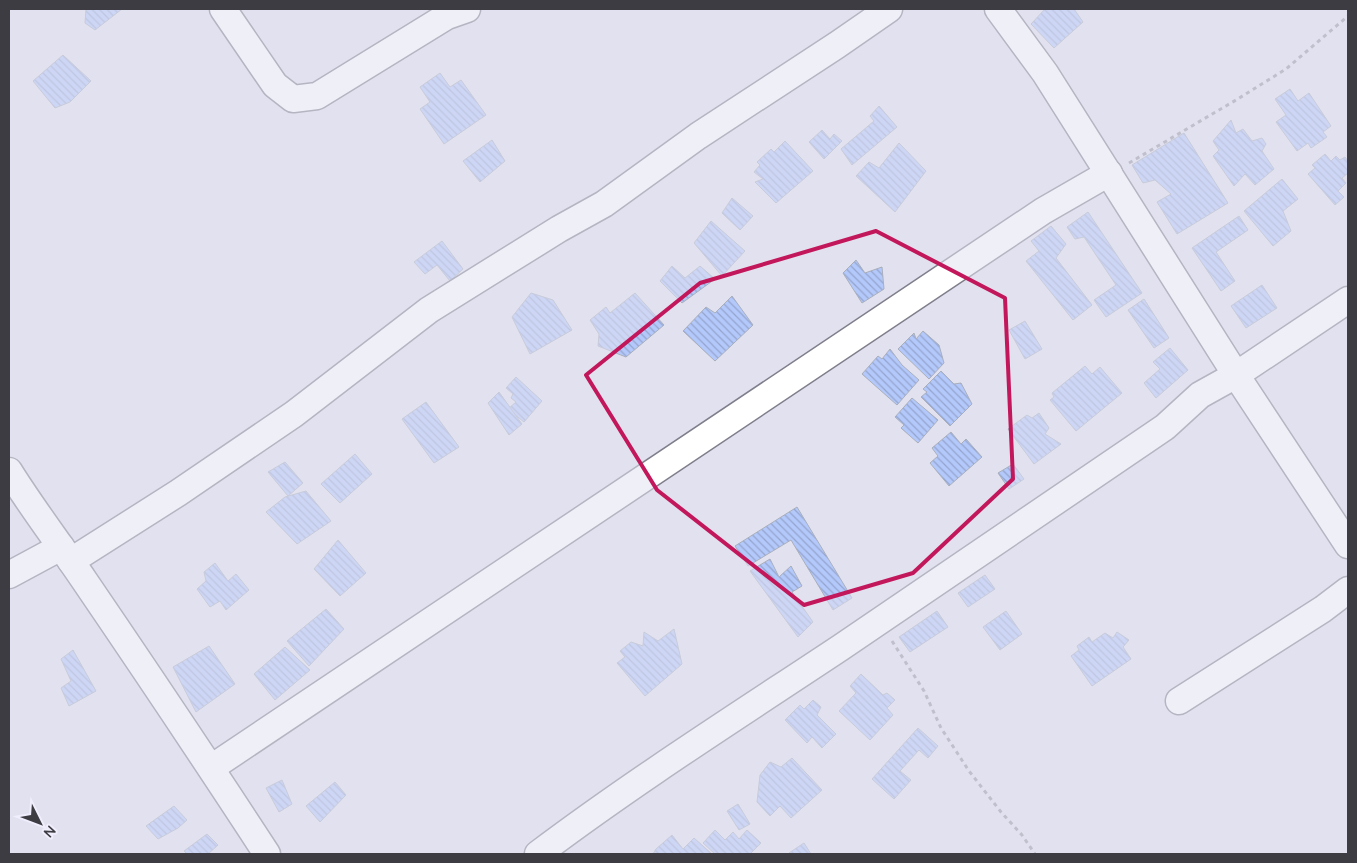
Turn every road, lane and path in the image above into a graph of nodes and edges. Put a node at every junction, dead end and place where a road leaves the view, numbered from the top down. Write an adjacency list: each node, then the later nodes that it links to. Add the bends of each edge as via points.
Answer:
1 (223, 9): 2 (street, via 275,85 293,99 317,96 447,16)
2 (466, 9)
3 (889, 9): 11 (street, via 698,136 611,200 429,310 287,419 178,493)
4 (998, 9): 6 (street, via 1045,73)
5 (1348, 16): 6 (path, via 1286,69)
6 (1109, 173): 8 (street); 16 (street, via 1043,211)
7 (1348, 300): 8 (street)
8 (1236, 375): 10 (street); 14 (street, via 1200,395 1165,427)
9 (9, 471): 11 (street)
10 (1348, 545)
11 (66, 554): 12 (street); 16 (street)
12 (9, 574)
13 (1348, 590): 15 (street)
14 (880, 622): 18 (street, via 686,750); 19 (path, via 969,771)
15 (1179, 701)
16 (211, 768): 17 (street)
17 (267, 854)
18 (538, 854)
19 (1035, 854)

